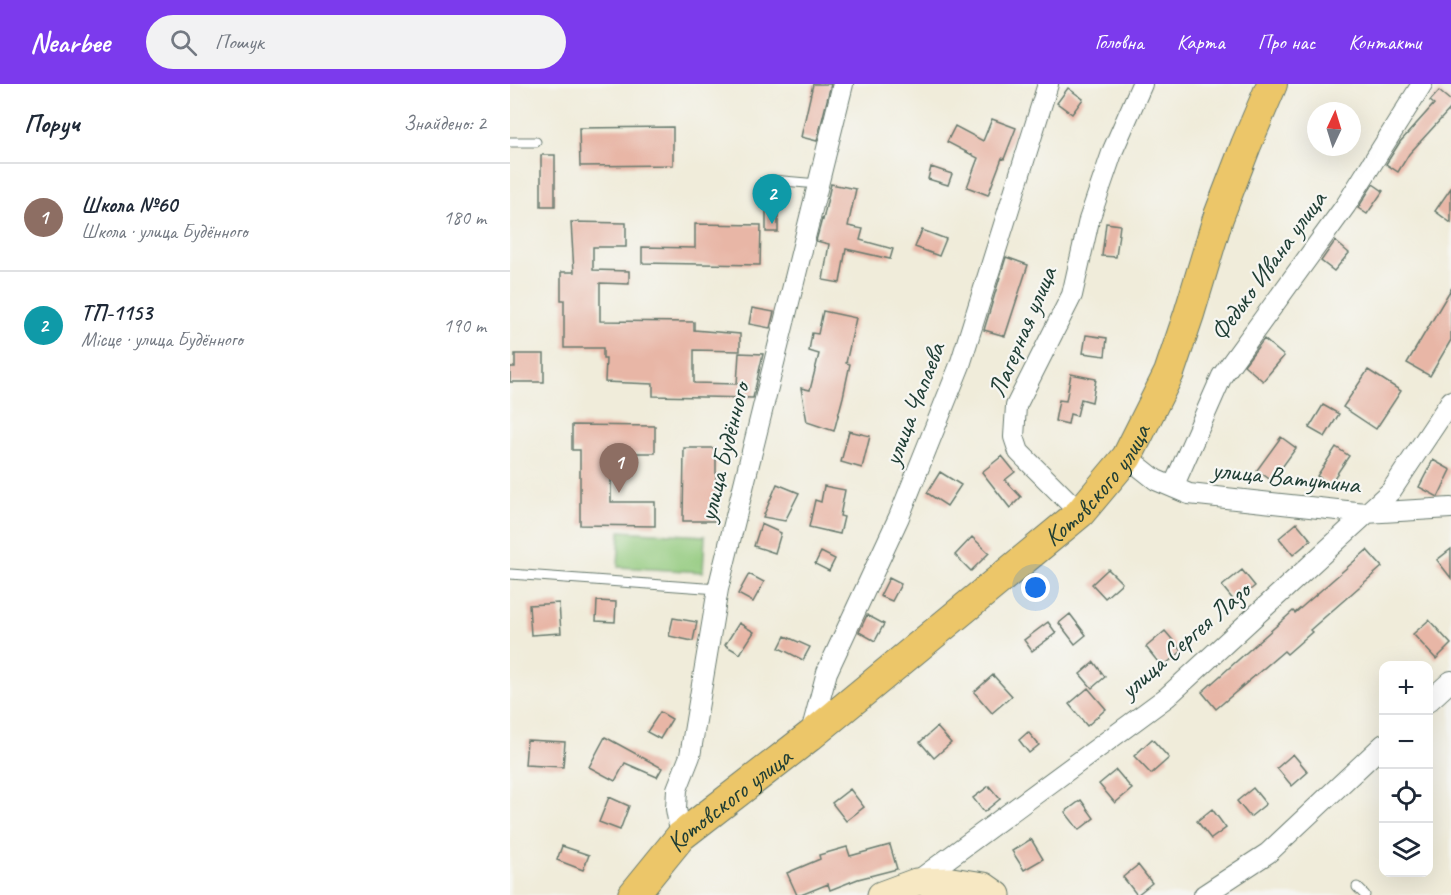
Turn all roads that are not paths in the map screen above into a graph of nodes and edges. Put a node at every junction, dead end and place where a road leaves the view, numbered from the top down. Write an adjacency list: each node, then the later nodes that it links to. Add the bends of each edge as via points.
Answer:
1 (843, 84): 9 (street, улица Будённого)
2 (1048, 84): 18 (street, улица Чапаева, via 960,365 899,517 827,672)
3 (1142, 84): 14 (street, Лагерная улица, via 1092,210 1072,295 1016,405 1014,437 1019,452)
4 (1272, 84): 11 (main road, Котовского улица, via 1218,218 1169,373)
5 (1422, 84): 12 (street, Федько Ивана улица, via 1346,205 1222,376)
6 (510, 142): 7 (lane)
7 (536, 142)
8 (772, 180): 9 (lane)
9 (818, 184): 17 (street, улица Будённого)
10 (1451, 401): 15 (street, улица Сергея Лазо, via 1391,491)
11 (1127, 457): 12 (street, улица Ватутина, via 1156,480); 14 (main road, Котовского улица)
12 (1173, 487): 15 (street, улица Ватутина, via 1189,494)
13 (1451, 508): 15 (street, улица Ватутина)
14 (1080, 513): 18 (main road, Котовского улица)
15 (1365, 513): 21 (street, улица Сергея Лазо, via 1167,697)
16 (510, 574): 17 (lane)
17 (718, 589): 20 (street, улица Будённого, via 690,756 675,809)
18 (810, 736): 20 (main road, Котовского улица)
19 (1379, 748): 26 (street, via 1268,853)
20 (681, 836): 23 (main road, Котовского улица)
21 (916, 882): 24 (street); 25 (street, via 952,881 984,886)
22 (1357, 887): 27 (lane)
23 (633, 895)
24 (880, 895)
25 (997, 895)
26 (1204, 895)
27 (1365, 895)

